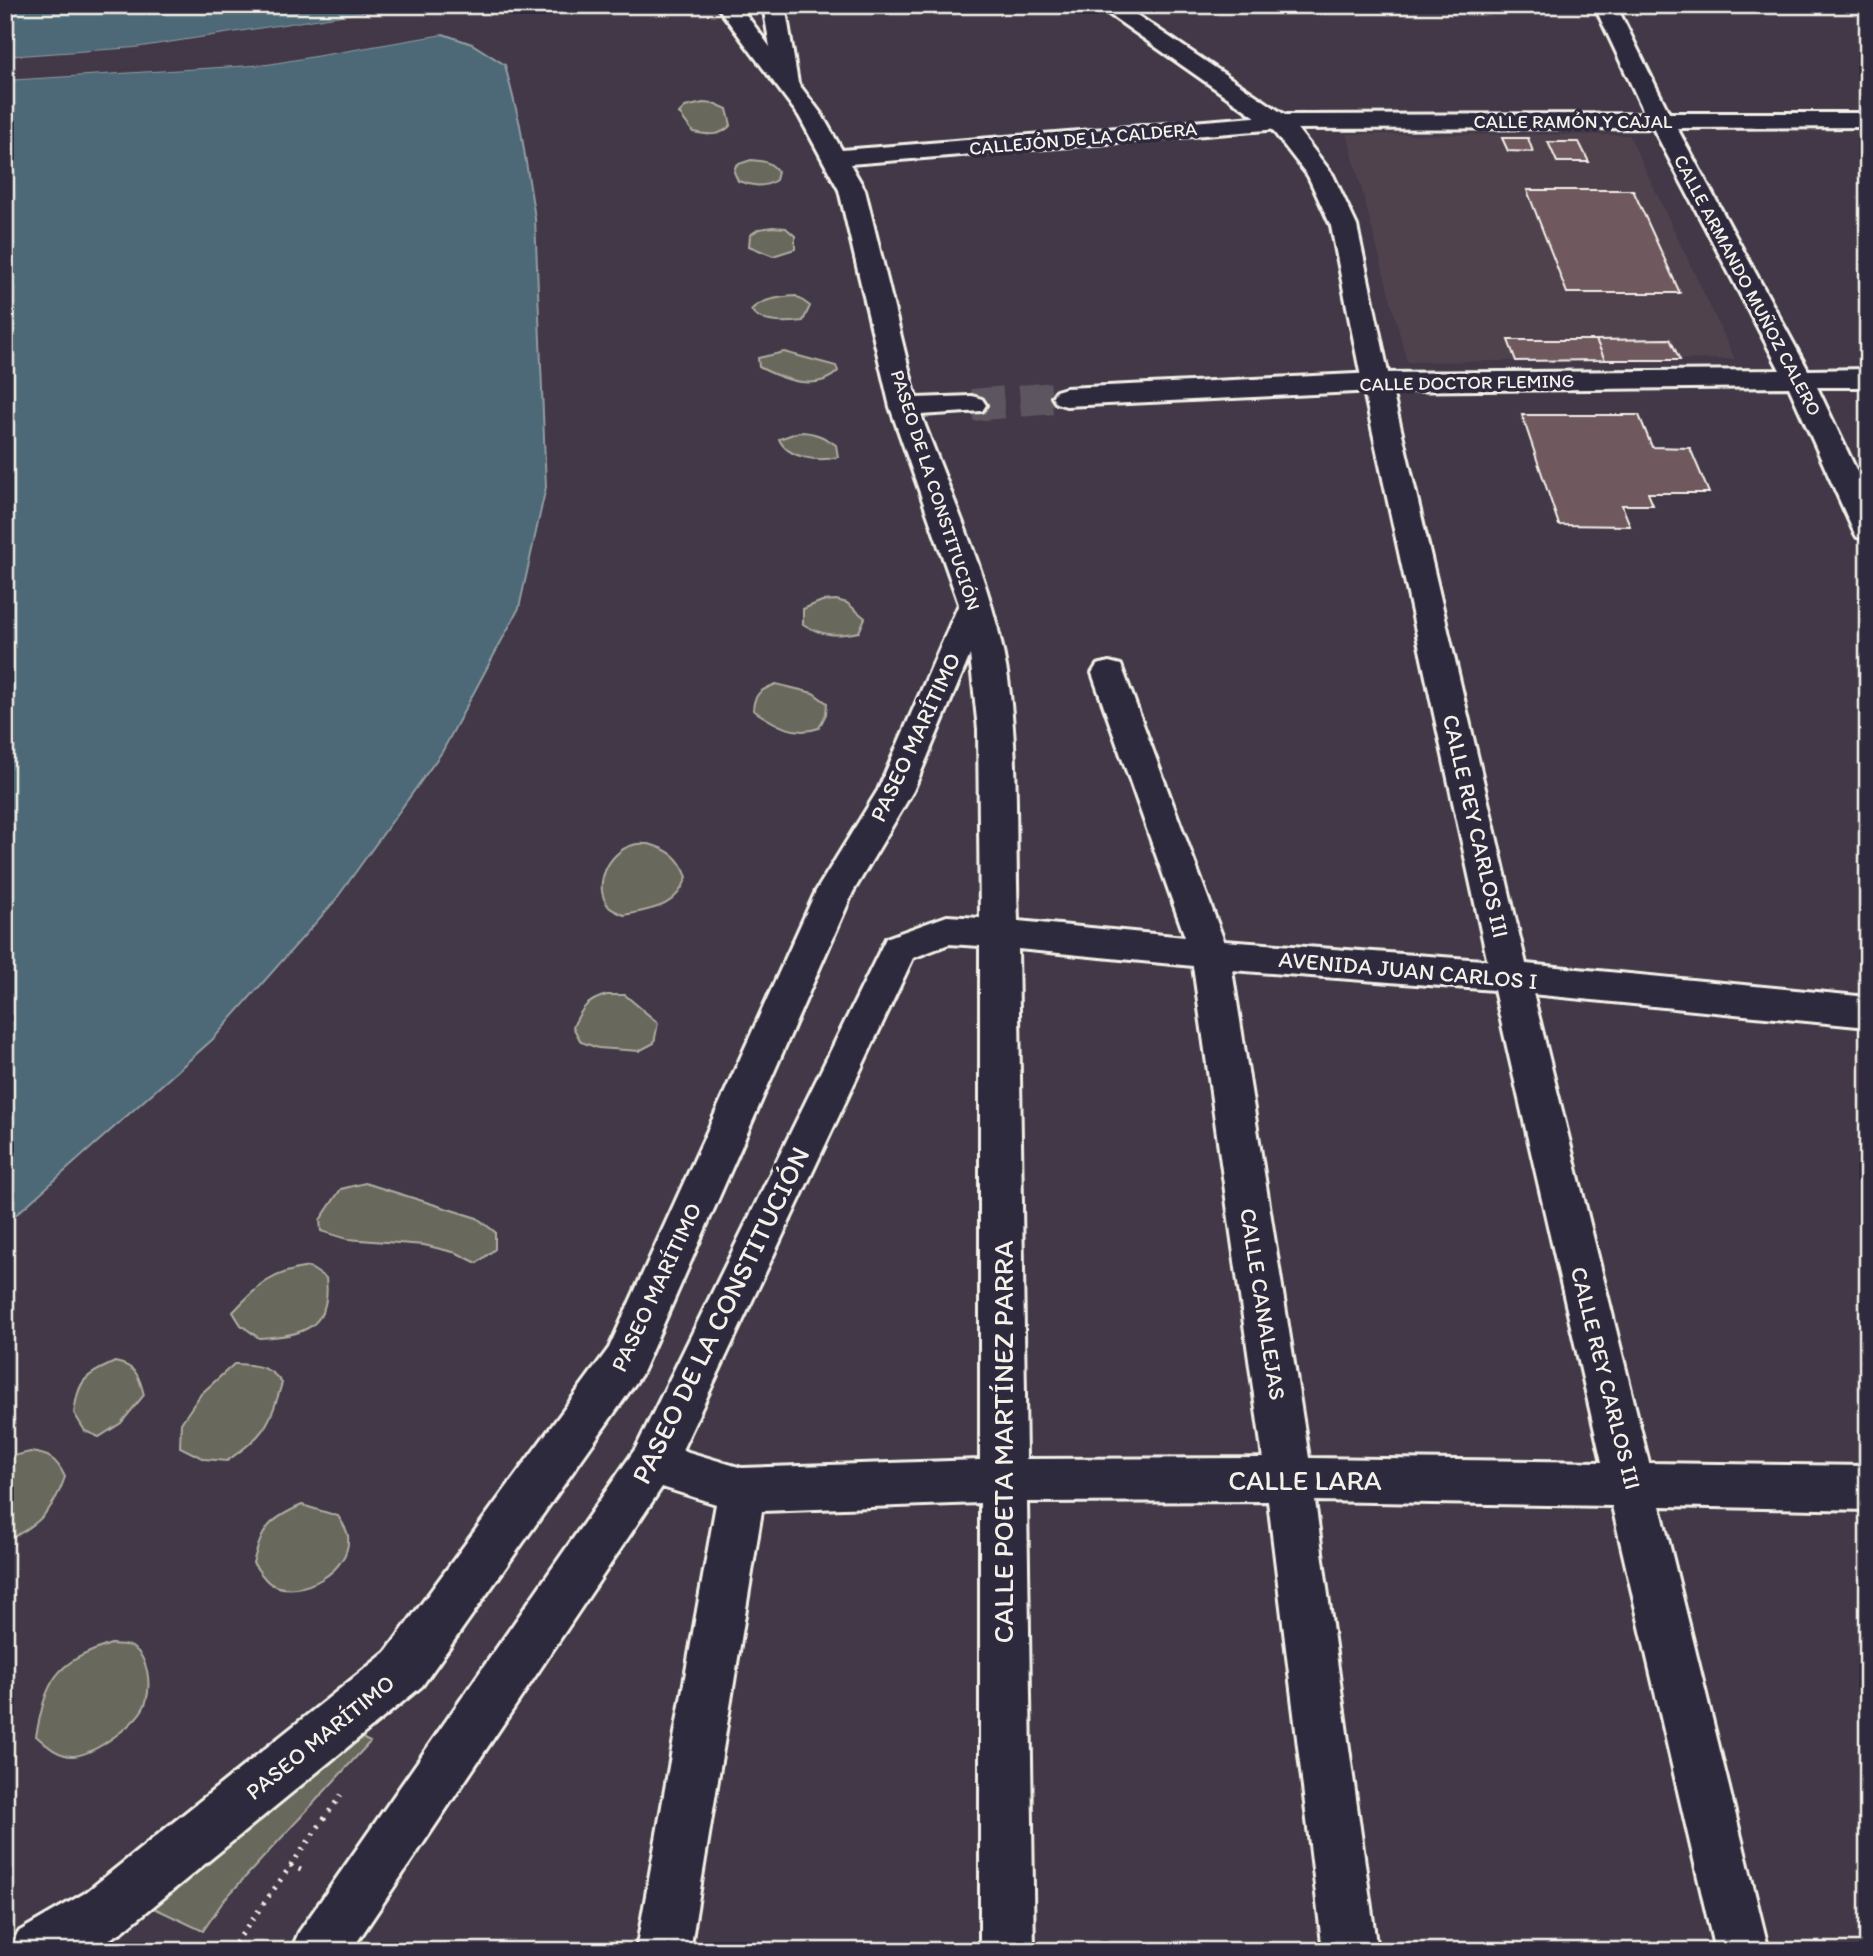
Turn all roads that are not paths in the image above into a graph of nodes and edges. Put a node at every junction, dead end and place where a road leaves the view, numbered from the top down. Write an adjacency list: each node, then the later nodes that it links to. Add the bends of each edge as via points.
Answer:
1 (727, 5): 5 (street, PASEO DE LA CONSTITUCIÓN)
2 (774, 5): 5 (street)
3 (1107, 5): 8 (street, CALLE REY CARLOS III)
4 (1605, 5): 7 (street, CALLE ARMANDO MUÑOZ CALERO)
5 (789, 87): 9 (street, PASEO DE LA CONSTITUCIÓN)
6 (1868, 120): 7 (street, CALLE RAMÓN Y CAJAL)
7 (1661, 121): 8 (street, CALLE RAMÓN Y CAJAL); 10 (street, CALLE ARMANDO MUÑOZ CALERO)
8 (1279, 122): 9 (street, CALLEJÓN DE LA CALDERA); 12 (street, CALLE REY CARLOS III, via 1320,175 1344,226)
9 (835, 158): 15 (street, PASEO DE LA CONSTITUCIÓN, via 852,190)
10 (1798, 377): 11 (street, CALLE DOCTOR FLEMING); 12 (street, CALLE DOCTOR FLEMING); 16 (street, CALLE ARMANDO MUÑOZ CALERO)
11 (1868, 378)
12 (1376, 382): 13 (street, CALLE DOCTOR FLEMING); 22 (street, CALLE REY CARLOS III)
13 (1066, 397)
14 (972, 405): 15 (street)
15 (904, 407): 17 (street, PASEO DE LA CONSTITUCIÓN)
16 (1868, 530)
17 (975, 604): 20 (street, PASEO DE LA CONSTITUCIÓN, via 990,672 995,729); 30 (street, PASEO MARÍTIMO, via 895,791 835,891 625,1361 404,1669 104,1912)
18 (1108, 673): 21 (street, CALLE CANALEJAS)
19 (947, 930): 20 (street, AVENIDA JUAN CARLOS I); 24 (street, PASEO DE LA CONSTITUCIÓN, via 899,947)
20 (999, 933): 21 (street, AVENIDA JUAN CARLOS I); 26 (street, CALLE POETA MARTÍNEZ PARRA)
21 (1210, 954): 22 (street, AVENIDA JUAN CARLOS I); 25 (street, CALLE CANALEJAS)
22 (1510, 977): 23 (street, AVENIDA JUAN CARLOS I); 27 (street, CALLE REY CARLOS III)
23 (1868, 1012)
24 (652, 1463): 29 (street, CALLE LARA); 31 (street, PASEO DE LA CONSTITUCIÓN)
25 (1289, 1479): 26 (street, CALLE LARA); 27 (street, CALLE LARA); 34 (street, CALLE CANALEJAS)
26 (1003, 1480): 29 (street, CALLE LARA); 33 (street, CALLE POETA MARTÍNEZ PARRA)
27 (1632, 1484): 28 (street, CALLE LARA); 35 (street, CALLE REY CARLOS III)
28 (1868, 1488)
29 (742, 1490): 32 (street)
30 (37, 1951)
31 (318, 1951)
32 (663, 1951)
33 (1007, 1951)
34 (1350, 1951)
35 (1742, 1951)

